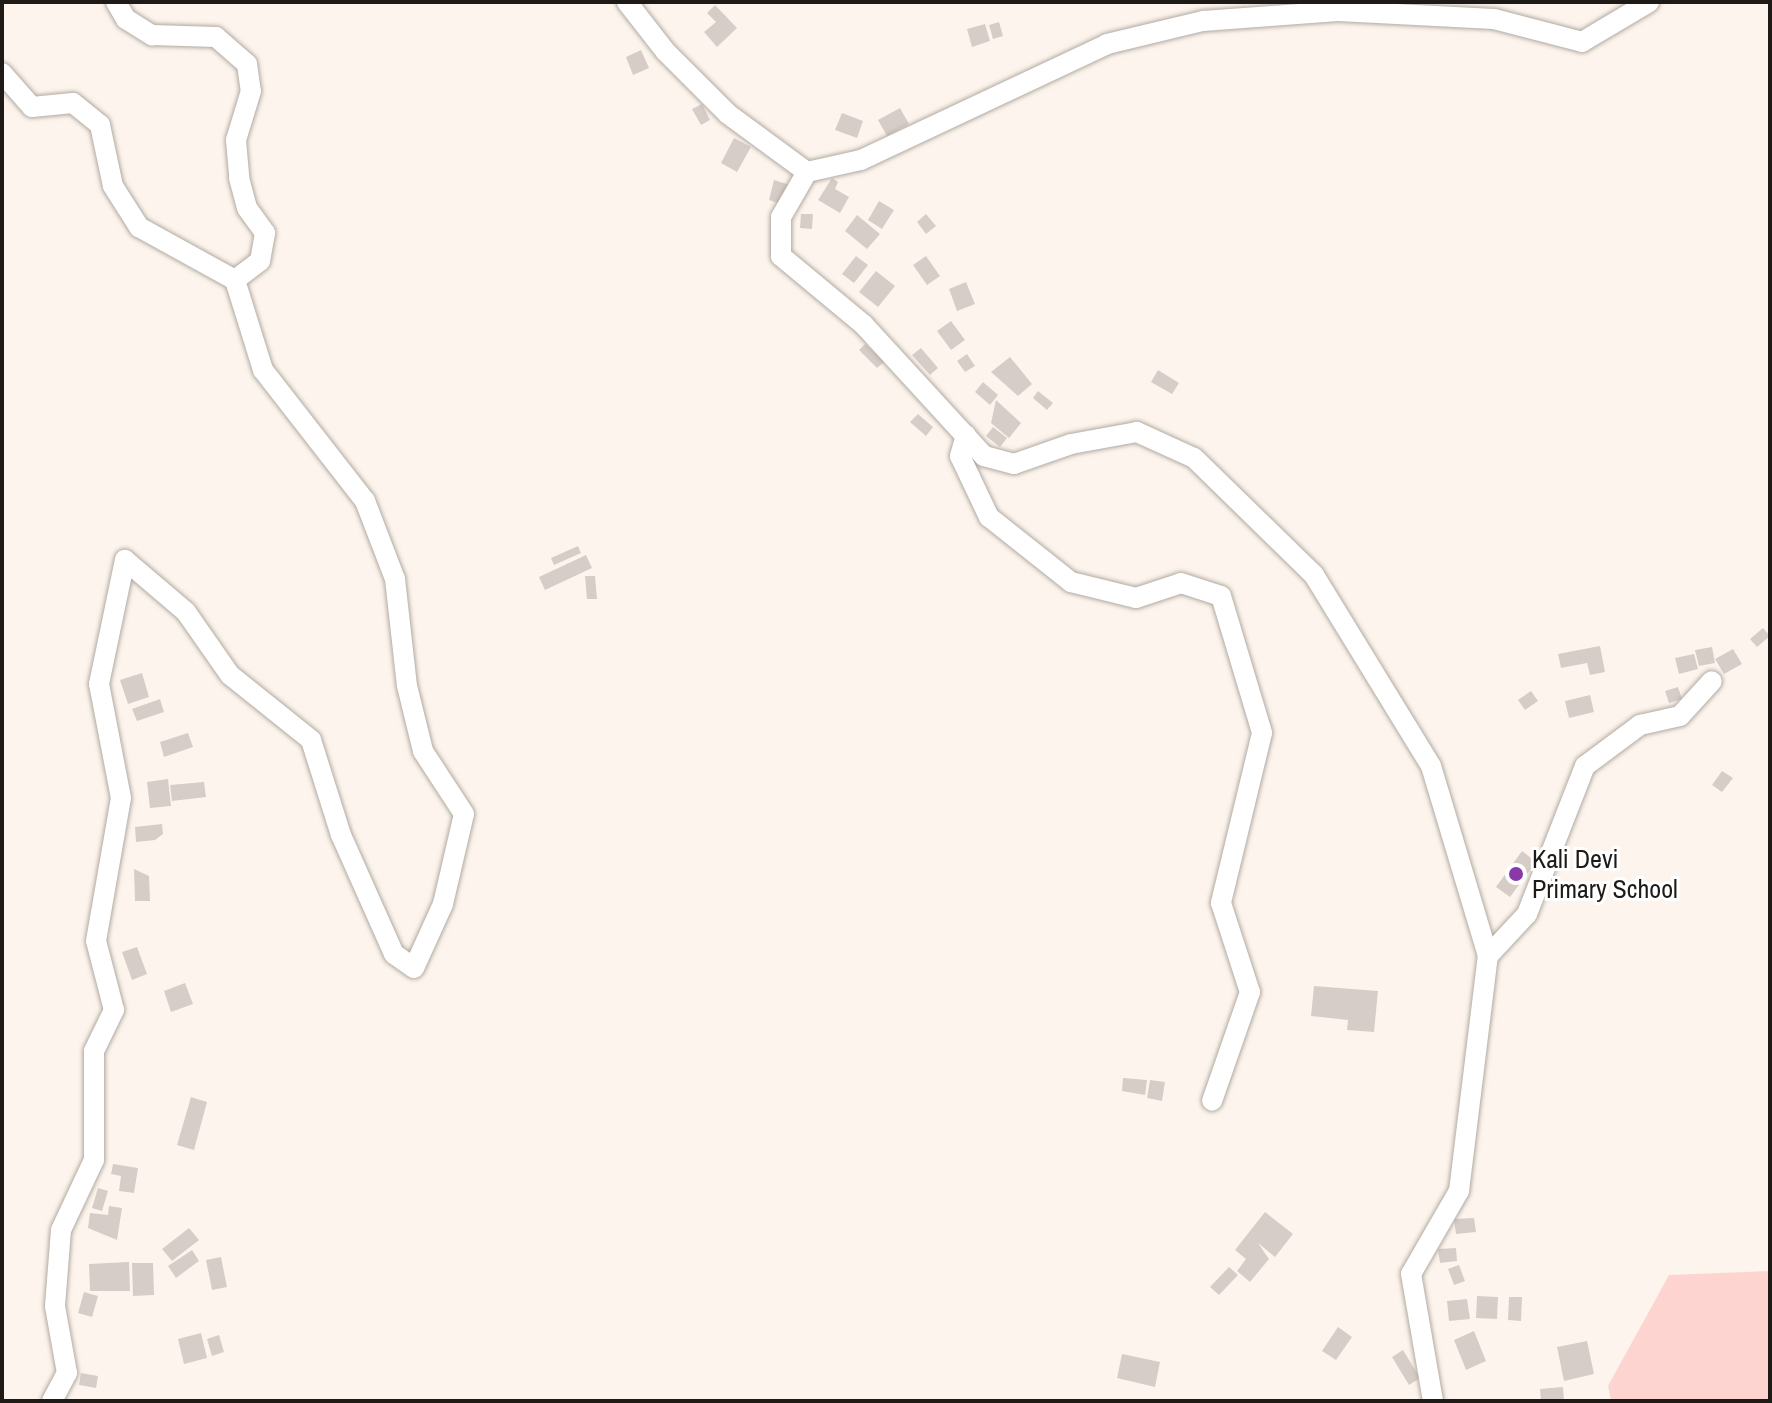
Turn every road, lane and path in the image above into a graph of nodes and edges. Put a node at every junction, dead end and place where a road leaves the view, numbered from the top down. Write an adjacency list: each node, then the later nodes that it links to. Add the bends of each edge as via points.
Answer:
1 (116, 2): 6 (street, via 126,19 152,35 216,37 247,64 251,91 236,140 239,178 247,208 265,233 260,261)
2 (627, 2): 5 (street, via 718,104)
3 (1649, 2): 5 (street, via 1582,42 1494,19 1338,11 1203,21 1107,44 861,160)
4 (2, 73): 6 (street, via 32,107 73,103 100,125 113,186 139,227)
5 (807, 172): 7 (street, via 781,217 781,256 864,325)
6 (235, 280): 11 (street, via 263,370 365,501 395,579 407,686 423,751 464,814 443,904 414,968 394,954 341,835 311,740 230,675 186,612 125,560 99,684 121,798 96,941 114,1010 94,1051 94,1160 61,1230 55,1306 67,1373)
7 (966, 435): 9 (street, via 984,456 1014,464 1071,444 1137,432 1194,458 1247,503 1314,575 1431,766); 10 (street, via 960,456 989,517 1071,582 1136,598 1181,583 1221,596 1262,733 1221,903 1250,992)
8 (1712, 681): 9 (street, via 1680,716 1640,725 1585,766 1527,914)
9 (1488, 956): 12 (street, via 1459,1191 1411,1274)
10 (1212, 1101)
11 (52, 1401)
12 (1433, 1401)

